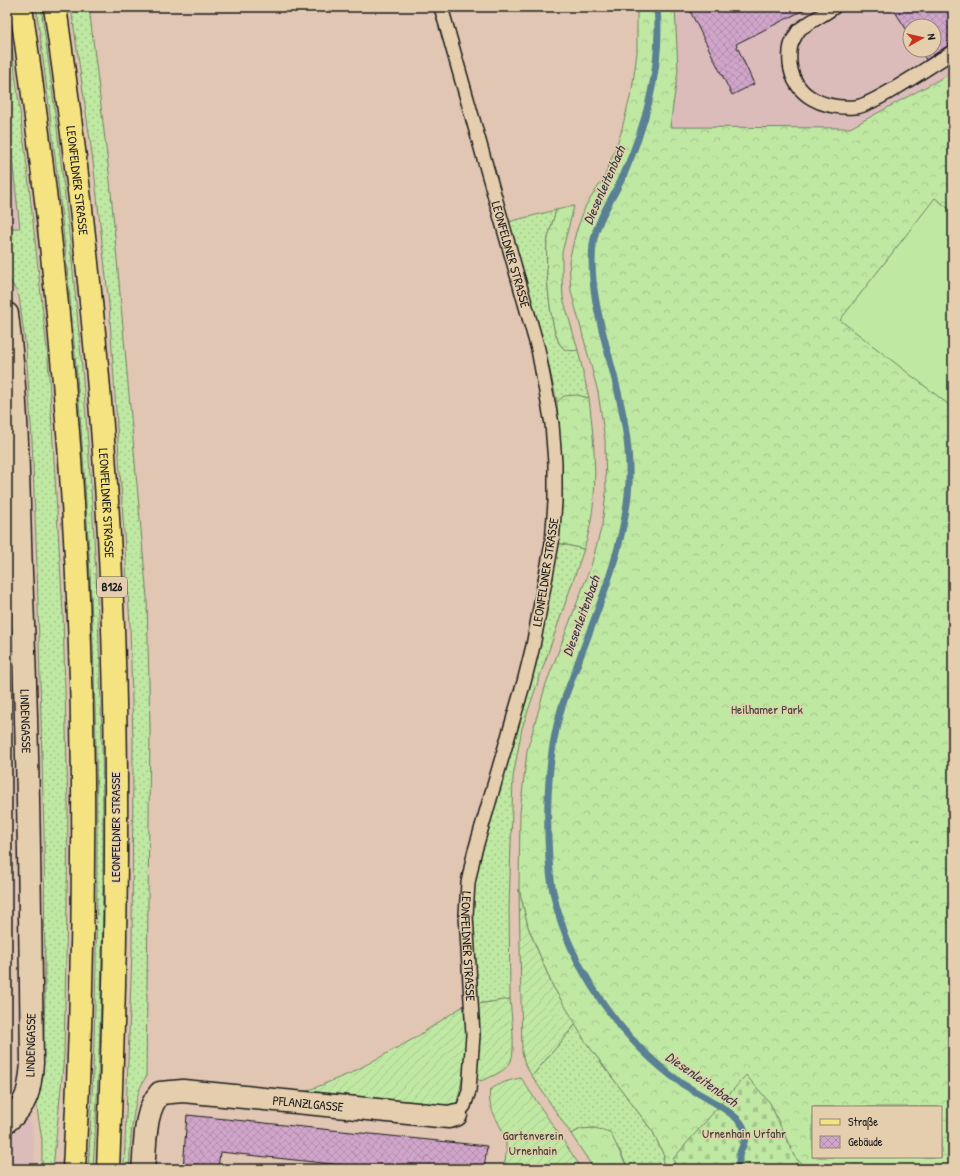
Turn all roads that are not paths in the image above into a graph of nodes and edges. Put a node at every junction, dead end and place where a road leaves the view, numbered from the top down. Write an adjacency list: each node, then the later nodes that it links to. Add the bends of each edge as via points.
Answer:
1 (21, 7): 9 (main road, B126, via 46,199 60,341 72,486 79,626 83,918)
2 (55, 7): 10 (main road, LEONFELDNER STRASSE / B126, via 71,120 95,336 111,577 115,734 115,914)
3 (440, 7): 7 (lane, LEONFELDNER STRASSE, via 538,350 550,409 555,464 552,543 533,646 468,883 466,915 473,1035 469,1091 464,1106)
4 (834, 7): 5 (lane, via 800,28 789,48 792,77 804,94 824,104 856,107 876,99)
5 (953, 52)
6 (7, 314): 8 (street, LINDENGASSE, via 15,393 24,626 32,1063 30,1087 24,1104)
7 (456, 1115): 11 (street, PFLANZLGASSE, via 449,1117 183,1091 160,1093 154,1099 149,1113)
8 (7, 1121)
9 (74, 1169)
10 (108, 1169)
11 (143, 1169)

